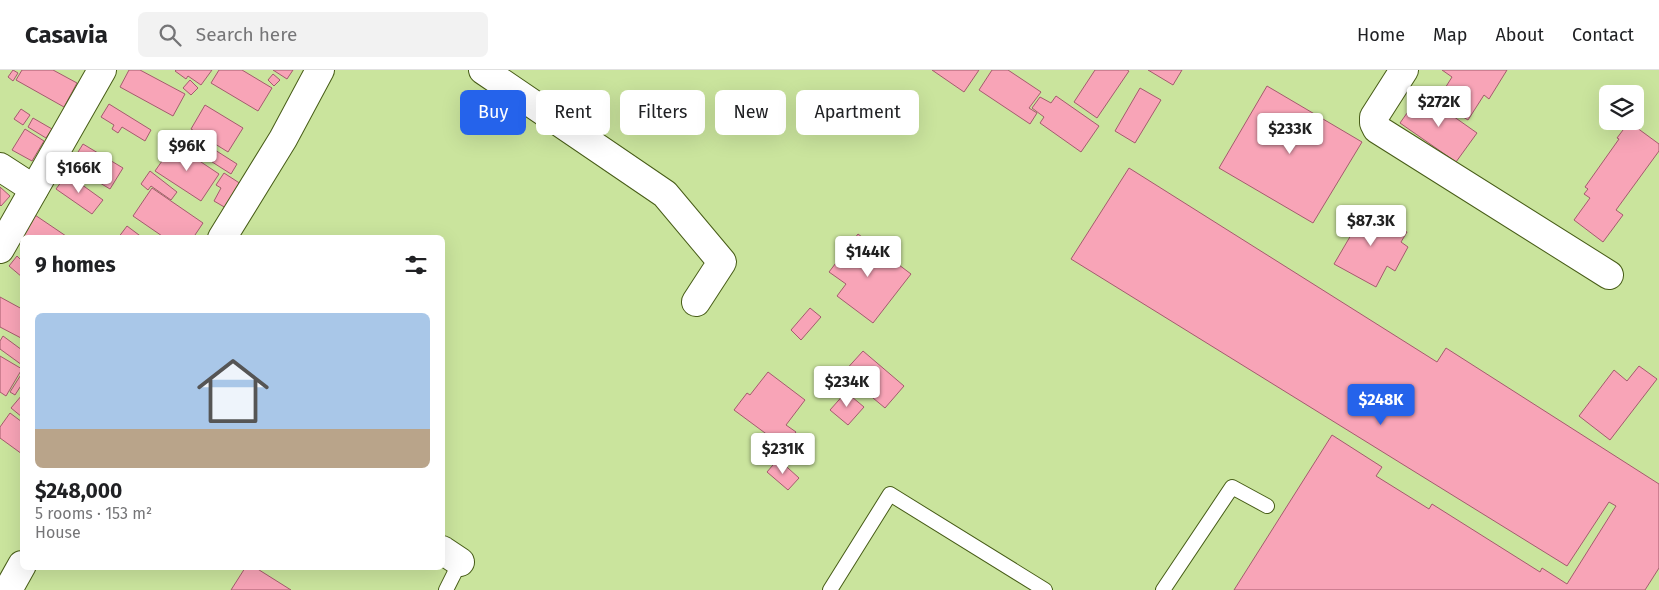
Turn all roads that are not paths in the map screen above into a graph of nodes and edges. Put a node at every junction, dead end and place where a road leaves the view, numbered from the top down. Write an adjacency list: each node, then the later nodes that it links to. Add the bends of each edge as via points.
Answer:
1 (102, 70): 6 (street)
2 (320, 70): 7 (street, via 283,139)
3 (483, 70): 10 (street, via 666,194 722,262)
4 (1404, 70): 9 (street, via 1374,118 1377,128)
5 (0, 168): 6 (street)
6 (34, 189): 8 (street)
7 (224, 235)
8 (0, 249)
9 (1609, 275)
10 (696, 302)
11 (1266, 506): 18 (lane, via 1232,487)
12 (451, 556): 15 (lane)
13 (20, 569): 14 (street)
14 (8, 590)
15 (446, 590)
16 (830, 590): 17 (lane, via 890,494)
17 (1045, 590)
18 (1163, 590)

